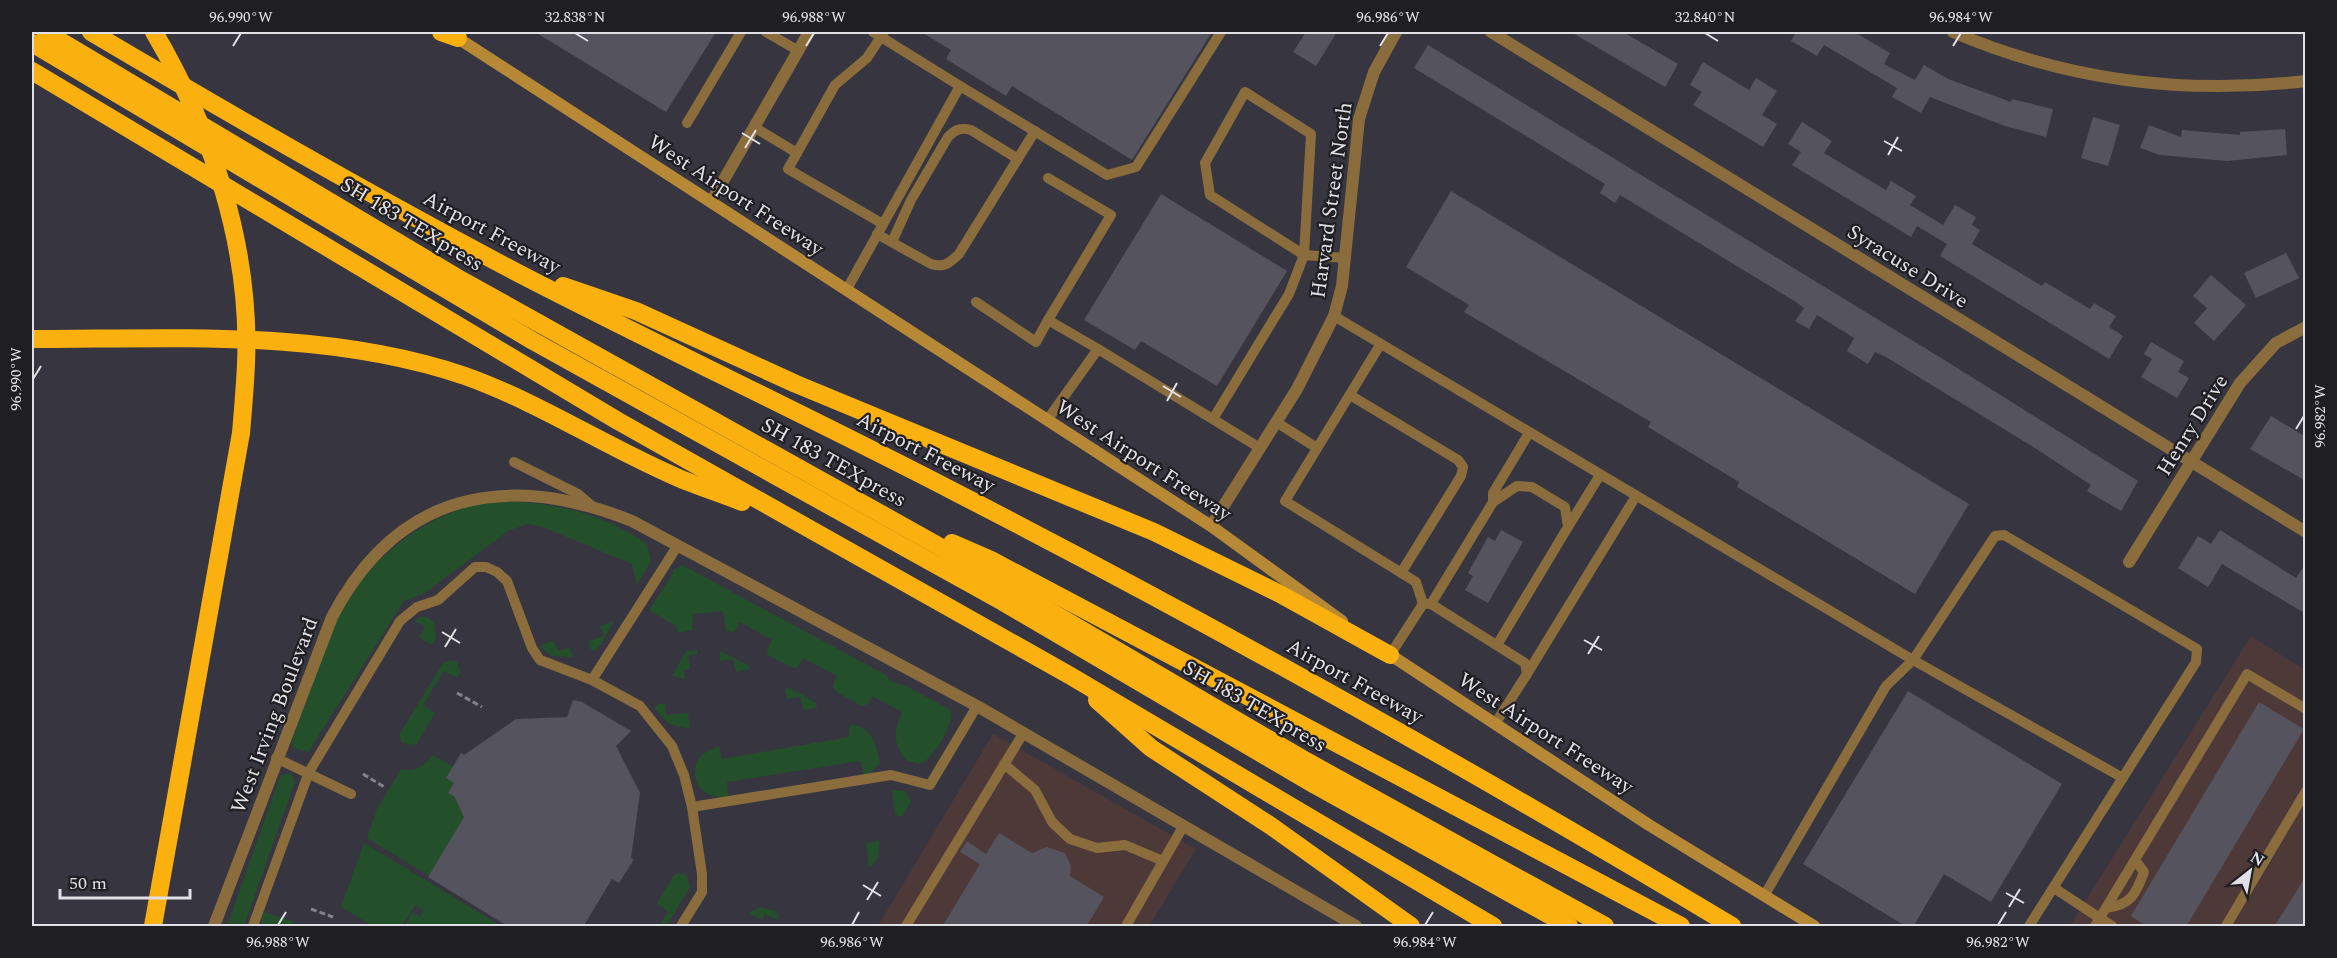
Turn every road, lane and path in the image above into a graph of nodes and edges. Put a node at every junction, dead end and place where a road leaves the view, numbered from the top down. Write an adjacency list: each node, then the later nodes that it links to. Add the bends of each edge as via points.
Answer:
1 (45, 32): 52 (highway, SH 183 TEXpress, via 456,277)
2 (91, 32): 30 (highway, Airport Freeway)
3 (154, 32): 91 (highway, bridge, via 177,71 208,141 228,208 242,275 246,362 241,433)
4 (741, 32): 18 (lane)
5 (766, 32): 14 (lane)
6 (809, 32): 14 (street)
7 (1221, 32): 20 (lane, via 1136,167 1107,175)
8 (1396, 32): 29 (street, Harvard Street North, via 1374,72 1359,119)
9 (1491, 32): 47 (street, Syracuse Drive)
10 (1953, 32): 16 (street, via 1994,49 2103,78 2145,84 2230,87)
11 (452, 33): 24 (main road, West Airport Freeway)
12 (880, 33): 17 (lane); 21 (lane, via 867,58 835,84)
13 (32, 44): 100 (highway, SH 183 TEXpress, via 533,341 1003,602)
14 (797, 50): 19 (street)
15 (32, 71): 53 (highway, via 488,344)
16 (2306, 81)
17 (960, 86): 20 (lane); 25 (lane)
18 (687, 123)
19 (753, 127): 21 (lane); 24 (street)
20 (1035, 131): 22 (lane)
21 (797, 153): 25 (lane, via 788,169)
22 (1018, 159): 27 (lane, via 959,254 948,264 939,267); 27 (lane, via 971,130 956,130 911,200)
23 (1048, 178): 34 (lane, via 1111,215)
24 (711, 202): 31 (main road, West Airport Freeway)
25 (883, 224): 26 (lane)
26 (877, 234): 27 (lane); 31 (lane)
27 (892, 242)
28 (1304, 255): 28 (lane, via 1311,134 1245,92 1205,163 1210,195); 29 (lane); 41 (lane, via 1289,294)
29 (1346, 258): 33 (street, Harvard Street North)
30 (515, 271): 62 (highway, via 636,311 796,384 1154,532 1280,594); 103 (highway, Airport Freeway, via 953,490 1133,585 1408,736)
31 (847, 289): 40 (main road, West Airport Freeway)
32 (976, 302): 34 (lane, via 1036,342)
33 (1334, 316): 37 (lane); 42 (street, Harvard Street North)
34 (1048, 320): 38 (lane)
35 (2306, 327): 47 (street, Henry Drive, via 2276,343 2240,383)
36 (32, 339): 53 (highway, via 257,341 328,346 403,358 466,377 542,409 674,476)
37 (1380, 345): 39 (lane); 43 (lane)
38 (1098, 349): 40 (lane); 41 (lane)
39 (1350, 395): 45 (lane); 59 (lane, via 1458,460 1463,467)
40 (1048, 419): 54 (main road, West Airport Freeway)
41 (1213, 419): 44 (lane)
42 (1276, 422): 44 (street, Harvard Street North); 45 (lane)
43 (1529, 433): 48 (lane); 50 (lane, via 1493,493)
44 (1260, 448): 54 (street, Harvard Street North)
45 (1317, 448): 59 (lane, via 1285,501)
46 (514, 462): 51 (lane, via 578,494)
47 (2191, 463): 56 (street, Syracuse Drive); 58 (street, Henry Drive)
48 (1600, 475): 49 (lane); 55 (lane)
49 (1636, 496): 63 (lane); 64 (lane)
50 (1493, 502): 55 (lane, via 1517,486 1532,487 1565,507); 60 (lane)
51 (591, 505): 57 (street); 73 (street, West Irving Boulevard, via 544,497 482,497 436,512 398,534 369,560 342,599)
52 (875, 511): 101 (highway, SH 183 TEXpress, via 1296,755); 102 (highway, via 991,560)
53 (794, 521): 65 (highway)
54 (1211, 526): 62 (main road, West Airport Freeway)
55 (1568, 527): 61 (lane)
56 (2306, 532)
57 (678, 545): 66 (lane); 68 (street)
58 (2129, 562)
59 (1401, 573): 60 (lane, via 1416,582)
60 (1427, 604): 61 (lane); 62 (lane)
61 (1497, 645): 64 (lane, via 1525,663)
62 (1390, 655): 71 (main road, West Airport Freeway)
63 (1913, 660): 77 (lane); 77 (lane, via 1995,536 2004,535 2197,649 2196,662); 86 (lane, via 1886,686)
64 (1527, 674): 71 (lane)
65 (1068, 675): 98 (highway, via 1138,738 1271,826); 99 (highway)
66 (592, 680): 75 (lane, via 540,660 507,581 486,567 475,567 438,600 417,607 400,621); 81 (lane, via 640,706 672,746)
67 (457, 693): 69 (path)
68 (977, 706): 72 (street); 81 (lane, via 930,785 891,775)
69 (482, 707)
70 (2306, 709): 83 (lane, via 2247,674)
71 (1495, 724): 86 (main road, West Airport Freeway)
72 (1024, 732): 74 (lane); 82 (street)
73 (276, 758): 75 (lane); 92 (street, West Irving Boulevard)
74 (1004, 764): 84 (lane, via 1035,790 1052,822 1070,839 1097,848 1125,845); 95 (lane)
75 (309, 772): 80 (lane); 93 (lane)
76 (363, 774): 78 (path)
77 (2123, 778): 85 (lane)
78 (386, 788)
79 (2306, 791): 107 (lane)
80 (351, 794)
81 (692, 807): 94 (lane, via 702,892)
82 (1184, 825): 84 (lane); 97 (street)
83 (2135, 860): 87 (lane); 87 (lane, via 2144,872 2131,899 2123,906)
84 (1163, 861): 96 (lane)
85 (2054, 888): 90 (lane); 105 (lane)
86 (1764, 896): 104 (main road, West Airport Freeway)
87 (2106, 908): 90 (lane)
88 (311, 909): 89 (path)
89 (333, 918)
90 (2097, 923): 106 (lane)
91 (153, 927)
92 (214, 927)
93 (253, 927)
94 (681, 927)
95 (906, 927)
96 (1126, 927)
97 (1356, 927)
98 (1412, 927)
99 (1493, 927)
100 (1569, 927)
101 (1605, 927)
102 (1681, 927)
103 (1732, 927)
104 (1814, 927)
105 (2029, 927)
106 (2112, 927)
107 (2226, 927)

